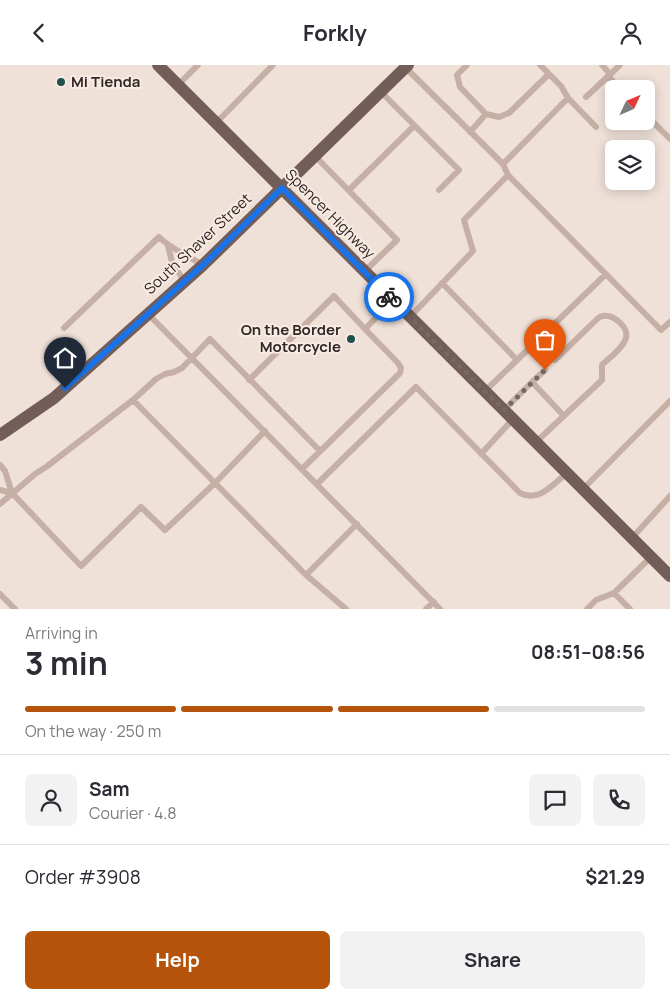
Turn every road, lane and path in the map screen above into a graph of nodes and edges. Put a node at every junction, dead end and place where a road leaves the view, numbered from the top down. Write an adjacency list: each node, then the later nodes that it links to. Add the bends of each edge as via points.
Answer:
1 (158, 65): 12 (main road, Spencer Highway)
2 (198, 65): 12 (lane)
3 (272, 65): 17 (lane)
4 (467, 65): 16 (lane, via 457,75 460,87)
5 (540, 65): 9 (lane)
6 (602, 65): 10 (lane)
7 (620, 65): 10 (lane)
8 (407, 66): 13 (main road, South Shaver Street); 21 (lane)
9 (549, 74): 15 (lane); 16 (lane, via 509,113 499,117)
10 (609, 75): 11 (lane); 14 (lane)
11 (613, 80)
12 (178, 85): 17 (main road, Spencer Highway)
13 (381, 92): 19 (lane); 23 (main road, South Shaver Street)
14 (586, 97)
15 (568, 98): 20 (lane); 24 (lane)
16 (486, 114): 21 (lane)
17 (216, 123): 26 (main road, Spencer Highway)
18 (655, 124): 22 (lane)
19 (414, 126): 27 (lane); 28 (lane, via 459,171)
20 (596, 127)
21 (470, 132): 24 (lane)
22 (670, 139)
23 (315, 156): 26 (main road, South Shaver Street); 27 (lane)
24 (503, 164): 25 (lane)
25 (508, 175): 32 (lane); 34 (lane, via 464,220 473,251)
26 (282, 188): 30 (main road, South Shaver Street); 31 (main road, Spencer Highway)
27 (349, 190): 31 (lane, via 397,240)
28 (438, 190)
29 (168, 246): 30 (lane); 33 (lane, via 172,262); 39 (lane, via 159,237)
30 (203, 265): 33 (main road, South Shaver Street)
31 (364, 271): 35 (main road, Spencer Highway)
32 (606, 274): 38 (lane, via 661,330); 43 (lane)
33 (184, 281): 36 (main road, South Shaver Street)
34 (442, 283): 37 (lane); 43 (lane)
35 (393, 300): 37 (main road, Spencer Highway); 40 (lane)
36 (148, 313): 41 (lane); 54 (main road, South Shaver Street, via 54,398)
37 (410, 317): 47 (main road, Spencer Highway)
38 (670, 322)
39 (64, 328)
40 (365, 329): 45 (lane, via 334,296); 56 (lane, via 398,363 400,373)
41 (191, 357): 45 (lane, via 210,339); 48 (lane, via 182,368 156,379); 53 (lane)
42 (555, 359): 51 (lane, via 603,316 621,323 626,332 622,345 602,365 602,380)
43 (517, 360): 47 (lane)
44 (545, 370): 46 (lane)
45 (249, 380): 56 (lane)
46 (532, 383): 50 (lane); 51 (lane)
47 (485, 391): 50 (main road, Spencer Highway)
48 (133, 400): 61 (lane); 65 (lane)
49 (670, 401): 63 (lane)
50 (504, 410): 52 (main road, Spencer Highway)
51 (564, 416): 55 (lane)
52 (513, 419): 55 (main road, Spencer Highway); 57 (lane)
53 (265, 431): 59 (lane); 61 (lane)
54 (0, 435)
55 (536, 443): 60 (main road, Spencer Highway)
56 (320, 451): 59 (lane)
57 (481, 454): 60 (lane, via 528,497 539,495); 62 (lane, via 416,387)
58 (0, 465): 65 (lane)
59 (302, 469): 62 (lane)
60 (567, 473): 63 (main road, Spencer Highway)
61 (215, 483): 65 (lane, via 165,530 141,507 81,566); 71 (lane)
62 (317, 484): 68 (lane)
63 (583, 489): 69 (main road, Spencer Highway)
64 (0, 490): 65 (lane)
65 (12, 493): 67 (lane)
66 (670, 496): 69 (lane)
67 (0, 505)
68 (357, 524): 71 (lane); 75 (lane)
69 (632, 538): 70 (main road, Spencer Highway)
70 (651, 557): 72 (main road, Spencer Highway); 73 (lane)
71 (306, 575): 77 (lane)
72 (670, 576)
73 (614, 593): 80 (lane, via 596,601); 81 (lane)
74 (0, 594): 76 (lane)
75 (434, 602): 78 (lane); 79 (lane)
76 (15, 609)
77 (346, 609)
78 (426, 609)
79 (440, 609)
80 (588, 609)
81 (630, 609)

